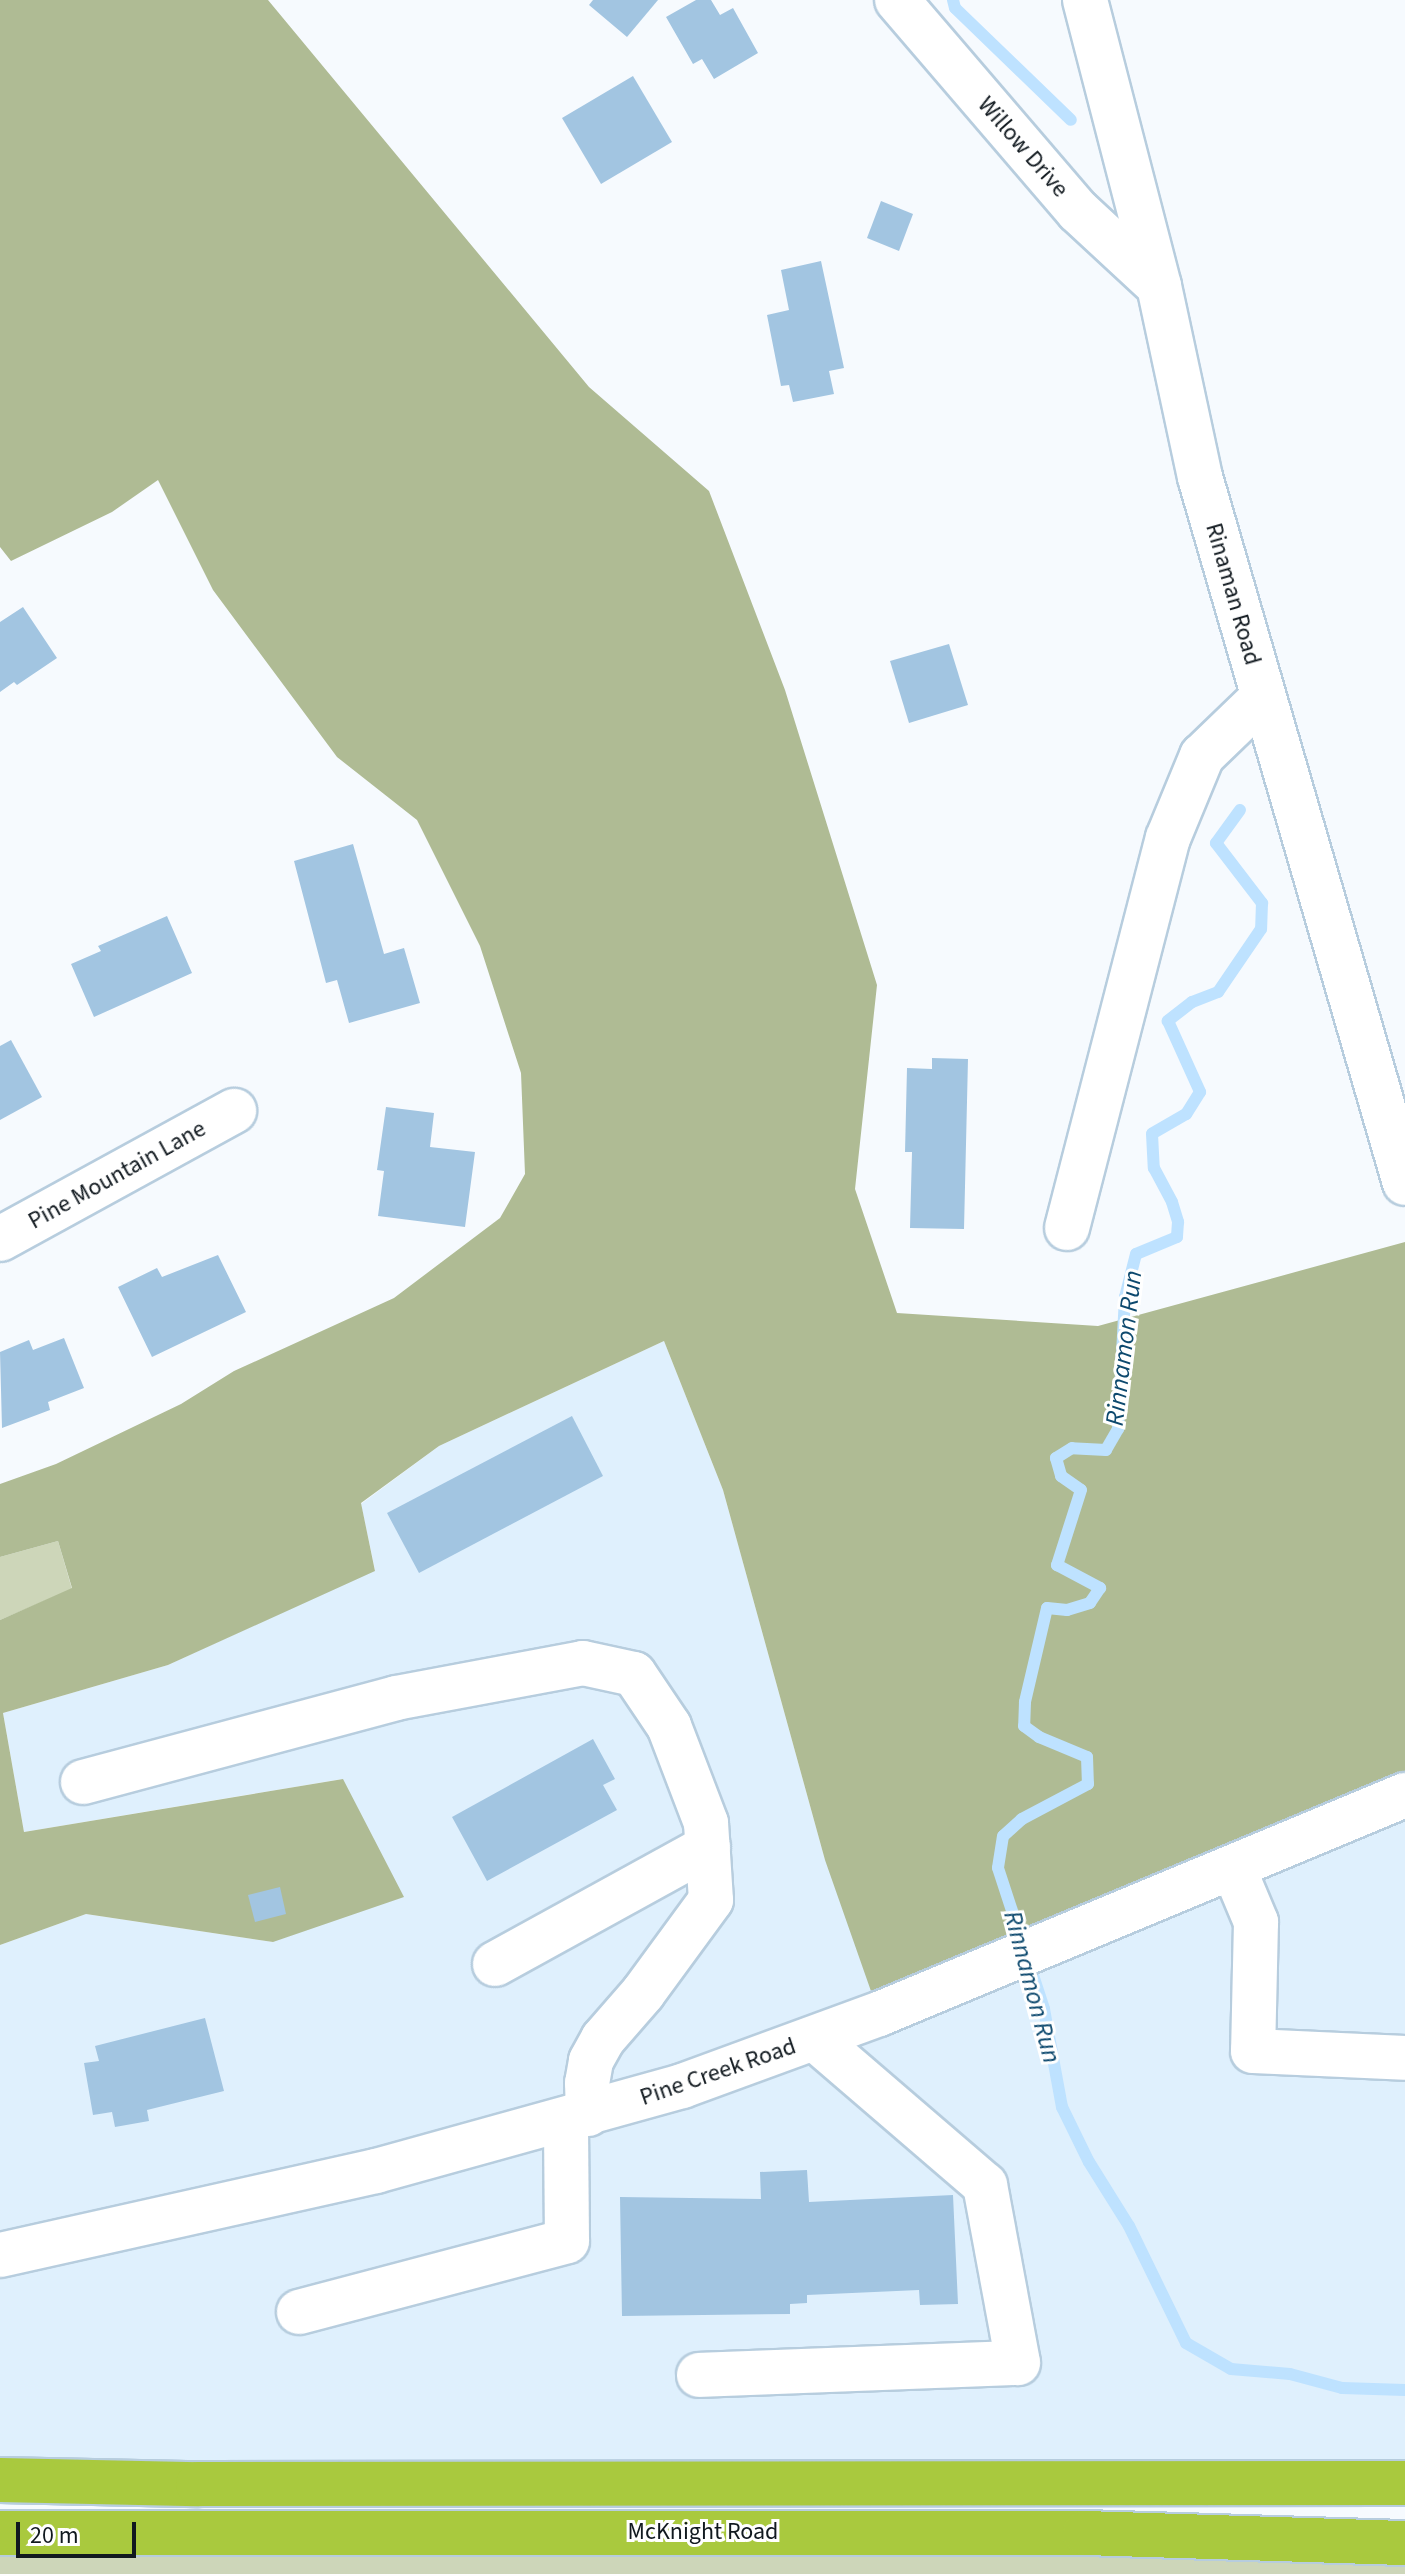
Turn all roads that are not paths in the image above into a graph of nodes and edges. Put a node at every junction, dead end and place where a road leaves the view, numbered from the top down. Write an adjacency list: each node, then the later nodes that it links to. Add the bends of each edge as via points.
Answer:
1 (897, 0): 3 (street, Willow Drive, via 1078,211)
2 (1085, 0): 3 (street, Rinaman Road)
3 (1159, 286): 4 (street, Rinaman Road, via 1200,477)
4 (1263, 697): 6 (street, Rinaman Road); 7 (street, via 1202,756 1168,838)
5 (234, 1111): 8 (street, Pine Mountain Lane)
6 (1405, 1183)
7 (1067, 1228)
8 (0, 1239)
9 (83, 1782): 11 (street, via 396,1698 583,1663 634,1674 643,1687 669,1726 706,1823)
10 (1405, 1795): 12 (street, Pine Creek Road)
11 (708, 1847): 13 (street); 16 (street, via 711,1900 603,2039 591,2061)
12 (1233, 1867): 14 (street, Pine Creek Road); 15 (street, via 1256,1922 1253,2051)
13 (495, 1964)
14 (815, 2039): 16 (street, Pine Creek Road); 19 (street, via 985,2185 1018,2363)
15 (1405, 2058)
16 (577, 2117): 17 (street, Pine Creek Road, via 233,2205); 18 (street, via 567,2241)
17 (0, 2255)
18 (299, 2312)
19 (699, 2375)
20 (0, 2480): 21 (highway, McKnight Road)
21 (1405, 2483)
22 (0, 2533): 23 (highway, McKnight Road, via 1070,2533)
23 (1395, 2542)

